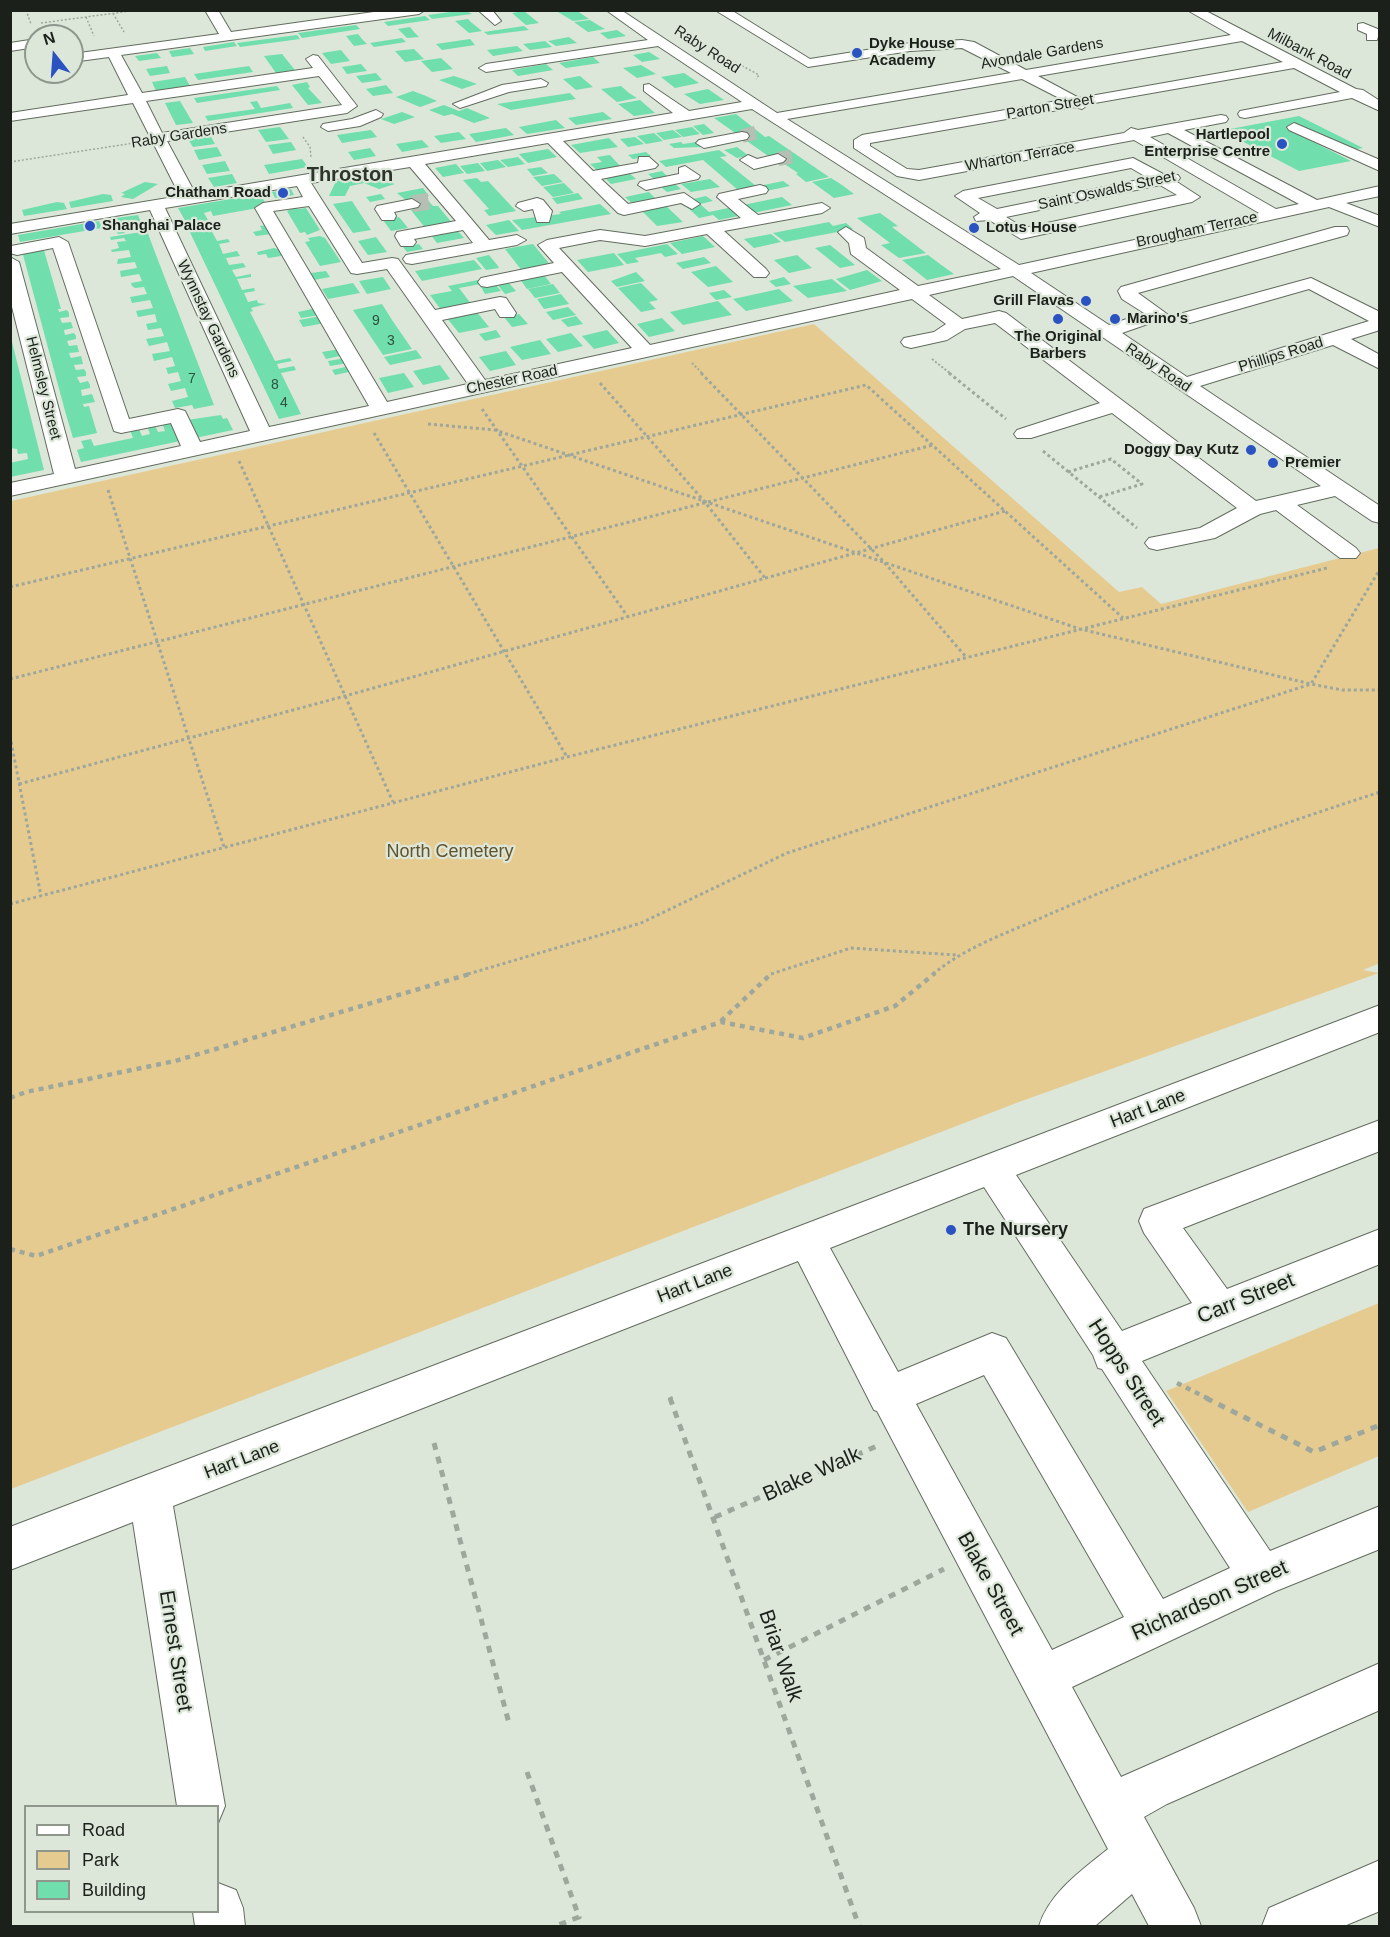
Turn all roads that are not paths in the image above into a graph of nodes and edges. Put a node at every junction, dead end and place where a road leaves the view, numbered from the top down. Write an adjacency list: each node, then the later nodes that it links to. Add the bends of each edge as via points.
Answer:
1 (211, 10): 13 (street)
2 (419, 10): 9 (street)
3 (484, 10): 11 (street)
4 (612, 10): 15 (street, Raby Road)
5 (721, 10): 10 (street)
6 (1193, 10): 14 (street, Milbank Road)
7 (758, 14): 10 (street)
8 (338, 16): 9 (street); 13 (street)
9 (365, 18): 12 (street)
10 (734, 19): 21 (street, via 808,63)
11 (495, 21)
12 (380, 32)
13 (227, 37): 17 (street)
14 (1242, 37): 22 (street, Milbank Road); 26 (street, Avondale Gardens)
15 (660, 42): 23 (street); 30 (street, Raby Road)
16 (910, 47): 21 (street); 21 (street, via 895,38 816,49); 26 (street, via 959,42)
17 (113, 52): 19 (street); 36 (street)
18 (472, 55): 23 (street)
19 (84, 56)
20 (313, 59): 24 (street)
21 (833, 60)
22 (1294, 64): 25 (street, Parton Street); 34 (street, Milbank Road)
23 (486, 68): 31 (street)
24 (322, 71): 36 (street); 45 (street, via 350,106)
25 (1250, 72): 28 (street); 35 (street, Parton Street)
26 (1024, 74): 37 (street); 48 (street, Avondale Gardens)
27 (741, 79): 30 (street, Raby Road)
28 (1271, 81)
29 (541, 83): 31 (street)
30 (724, 84): 39 (street, Raby Road)
31 (507, 88): 38 (street)
32 (1380, 88): 34 (street)
33 (682, 91): 46 (street, via 653,91)
34 (1350, 94): 41 (street, Milbank Road); 43 (street)
35 (1108, 96): 37 (street, Parton Street); 40 (street)
36 (137, 98): 47 (street); 58 (street)
37 (1075, 102): 44 (street); 73 (street, Parton Street, via 862,140 862,148)
38 (460, 104)
39 (756, 104): 46 (street); 48 (street, Raby Road)
40 (1127, 107)
41 (1380, 107)
42 (376, 114): 45 (street)
43 (1245, 114)
44 (1099, 115)
45 (348, 116): 52 (street); 58 (street, Raby Gardens)
46 (686, 116): 59 (street)
47 (10, 117)
48 (776, 117): 53 (street, Raby Road)
49 (1221, 119): 54 (street, Wharton Terrace)
50 (1297, 119): 66 (street)
51 (1119, 126): 57 (street)
52 (303, 127)
53 (790, 127): 55 (street); 62 (street, Raby Road)
54 (1172, 129): 57 (street, Wharton Terrace); 92 (street)
55 (766, 131)
56 (742, 136): 60 (street)
57 (1137, 136): 71 (street); 73 (street, Wharton Terrace, via 919,175)
58 (157, 138): 85 (street)
59 (551, 138): 67 (street); 75 (street)
60 (715, 141)
61 (1240, 149): 74 (street)
62 (824, 150): 63 (street); 101 (street, Raby Road)
63 (802, 154)
64 (330, 159): 72 (street)
65 (778, 159): 76 (street, via 751,162)
66 (1377, 160): 79 (street)
67 (414, 162): 68 (street); 86 (street)
68 (388, 165): 72 (street); 80 (street)
69 (648, 165): 75 (street)
70 (685, 171): 83 (street, via 692,176)
71 (1202, 172): 78 (street, Saint Oswalds Street); 96 (street)
72 (340, 173): 77 (street)
73 (903, 173)
74 (1289, 173)
75 (590, 176): 83 (street)
76 (774, 178)
77 (301, 180): 85 (street); 88 (street)
78 (1162, 180): 97 (street, Saint Oswalds Street); 97 (street, via 1133,163 963,196); 97 (street, via 1192,197 1021,234)
79 (1366, 181): 81 (street, via 1327,192); 92 (street, Brougham Terrace)
80 (404, 183)
81 (1318, 188)
82 (760, 189): 98 (street, via 719,198)
83 (607, 192): 87 (street, via 624,210)
84 (788, 196): 98 (street, via 815,209)
85 (189, 198): 90 (street)
86 (447, 198): 89 (street); 100 (street)
87 (683, 199)
88 (314, 200): 119 (street, via 357,269 392,263); 132 (street, via 263,208)
89 (429, 201)
90 (155, 204): 103 (street); 134 (street, Wynnstay Gardens)
91 (412, 204): 94 (street)
92 (1314, 205): 96 (street, Brougham Terrace)
93 (1336, 205): 99 (street)
94 (383, 210)
95 (541, 210): 108 (street)
96 (1273, 214): 115 (street, Brougham Terrace)
97 (993, 215): 101 (street, Saint Oswalds Street)
98 (755, 221): 102 (street)
99 (1380, 222)
100 (468, 224): 106 (street); 109 (street)
101 (943, 225): 115 (street, Raby Road)
102 (713, 226): 108 (street, via 645,241 600,235); 116 (street)
103 (10, 229)
104 (1341, 231): 124 (street, via 1126,291 1157,312 1157,316)
105 (846, 232): 118 (street, via 858,242 857,250)
106 (404, 237)
107 (517, 240): 109 (street)
108 (568, 241): 113 (street, via 547,245)
109 (485, 246): 111 (street)
110 (10, 251): 135 (street, via 59,242 121,428 178,415)
111 (412, 259)
112 (10, 262): 136 (street, Helmsley Street)
113 (566, 266): 119 (street, via 497,298); 127 (street)
114 (1284, 269): 117 (street)
115 (1015, 270): 118 (street, Chester Road); 124 (street, Raby Road)
116 (760, 273)
117 (1311, 283): 120 (street); 121 (street)
118 (913, 292): 123 (street); 127 (street, Chester Road)
119 (429, 317): 130 (street)
120 (1190, 317)
121 (1380, 320)
122 (1380, 324): 125 (street, Phillips Road)
123 (959, 325): 126 (street, via 940,336); 131 (street, via 999,317)
124 (1105, 333): 129 (street, Raby Road)
125 (1335, 338): 128 (street); 129 (street, Phillips Road)
126 (911, 342)
127 (645, 351): 130 (street, Chester Road)
128 (1378, 360)
129 (1183, 385): 139 (street, Raby Road)
130 (479, 395): 132 (street, Chester Road)
131 (1116, 405): 133 (street); 141 (street)
132 (381, 409): 134 (street, Chester Road)
133 (1024, 434)
134 (262, 435): 135 (street, Chester Road)
135 (193, 450): 136 (street, Chester Road)
136 (66, 478): 138 (street, Chester Road)
137 (1380, 487): 139 (street)
138 (10, 490)
139 (1345, 493): 140 (street); 142 (street, Raby Road)
140 (1281, 503): 141 (street); 144 (street)
141 (1252, 509): 143 (street, via 1207,533)
142 (1380, 516)
143 (1157, 543)
144 (1340, 560)
145 (1380, 1018): 147 (street, Hart Lane)
146 (1380, 1135): 150 (street, via 1156,1221)
147 (993, 1170): 148 (street, Hart Lane); 151 (street, Hopps Street)
148 (806, 1240): 152 (street, Blake Street); 153 (street, Hart Lane)
149 (1380, 1246): 150 (street, Carr Street)
150 (1219, 1310): 151 (street, Carr Street)
151 (1124, 1348): 156 (street, Hopps Street)
152 (888, 1396): 157 (street, via 992,1352); 158 (street, Blake Street)
153 (150, 1496): 155 (street, Hart Lane); 160 (street, Ernest Street)
154 (1380, 1527): 156 (street, Richardson Street)
155 (10, 1550)
156 (1262, 1576): 157 (street, Richardson Street)
157 (1154, 1625): 158 (street, Richardson Street)
158 (1042, 1678): 161 (street, Blake Street)
159 (1380, 1686): 161 (street, via 1150,1787)
160 (201, 1805)
161 (1113, 1808): 162 (street, Blake Street)
162 (1138, 1856): 164 (street, via 1081,1904); 165 (street, Blake Street)
163 (1380, 1885): 166 (street)
164 (1064, 1926)
165 (1176, 1926)
166 (1287, 1926)

